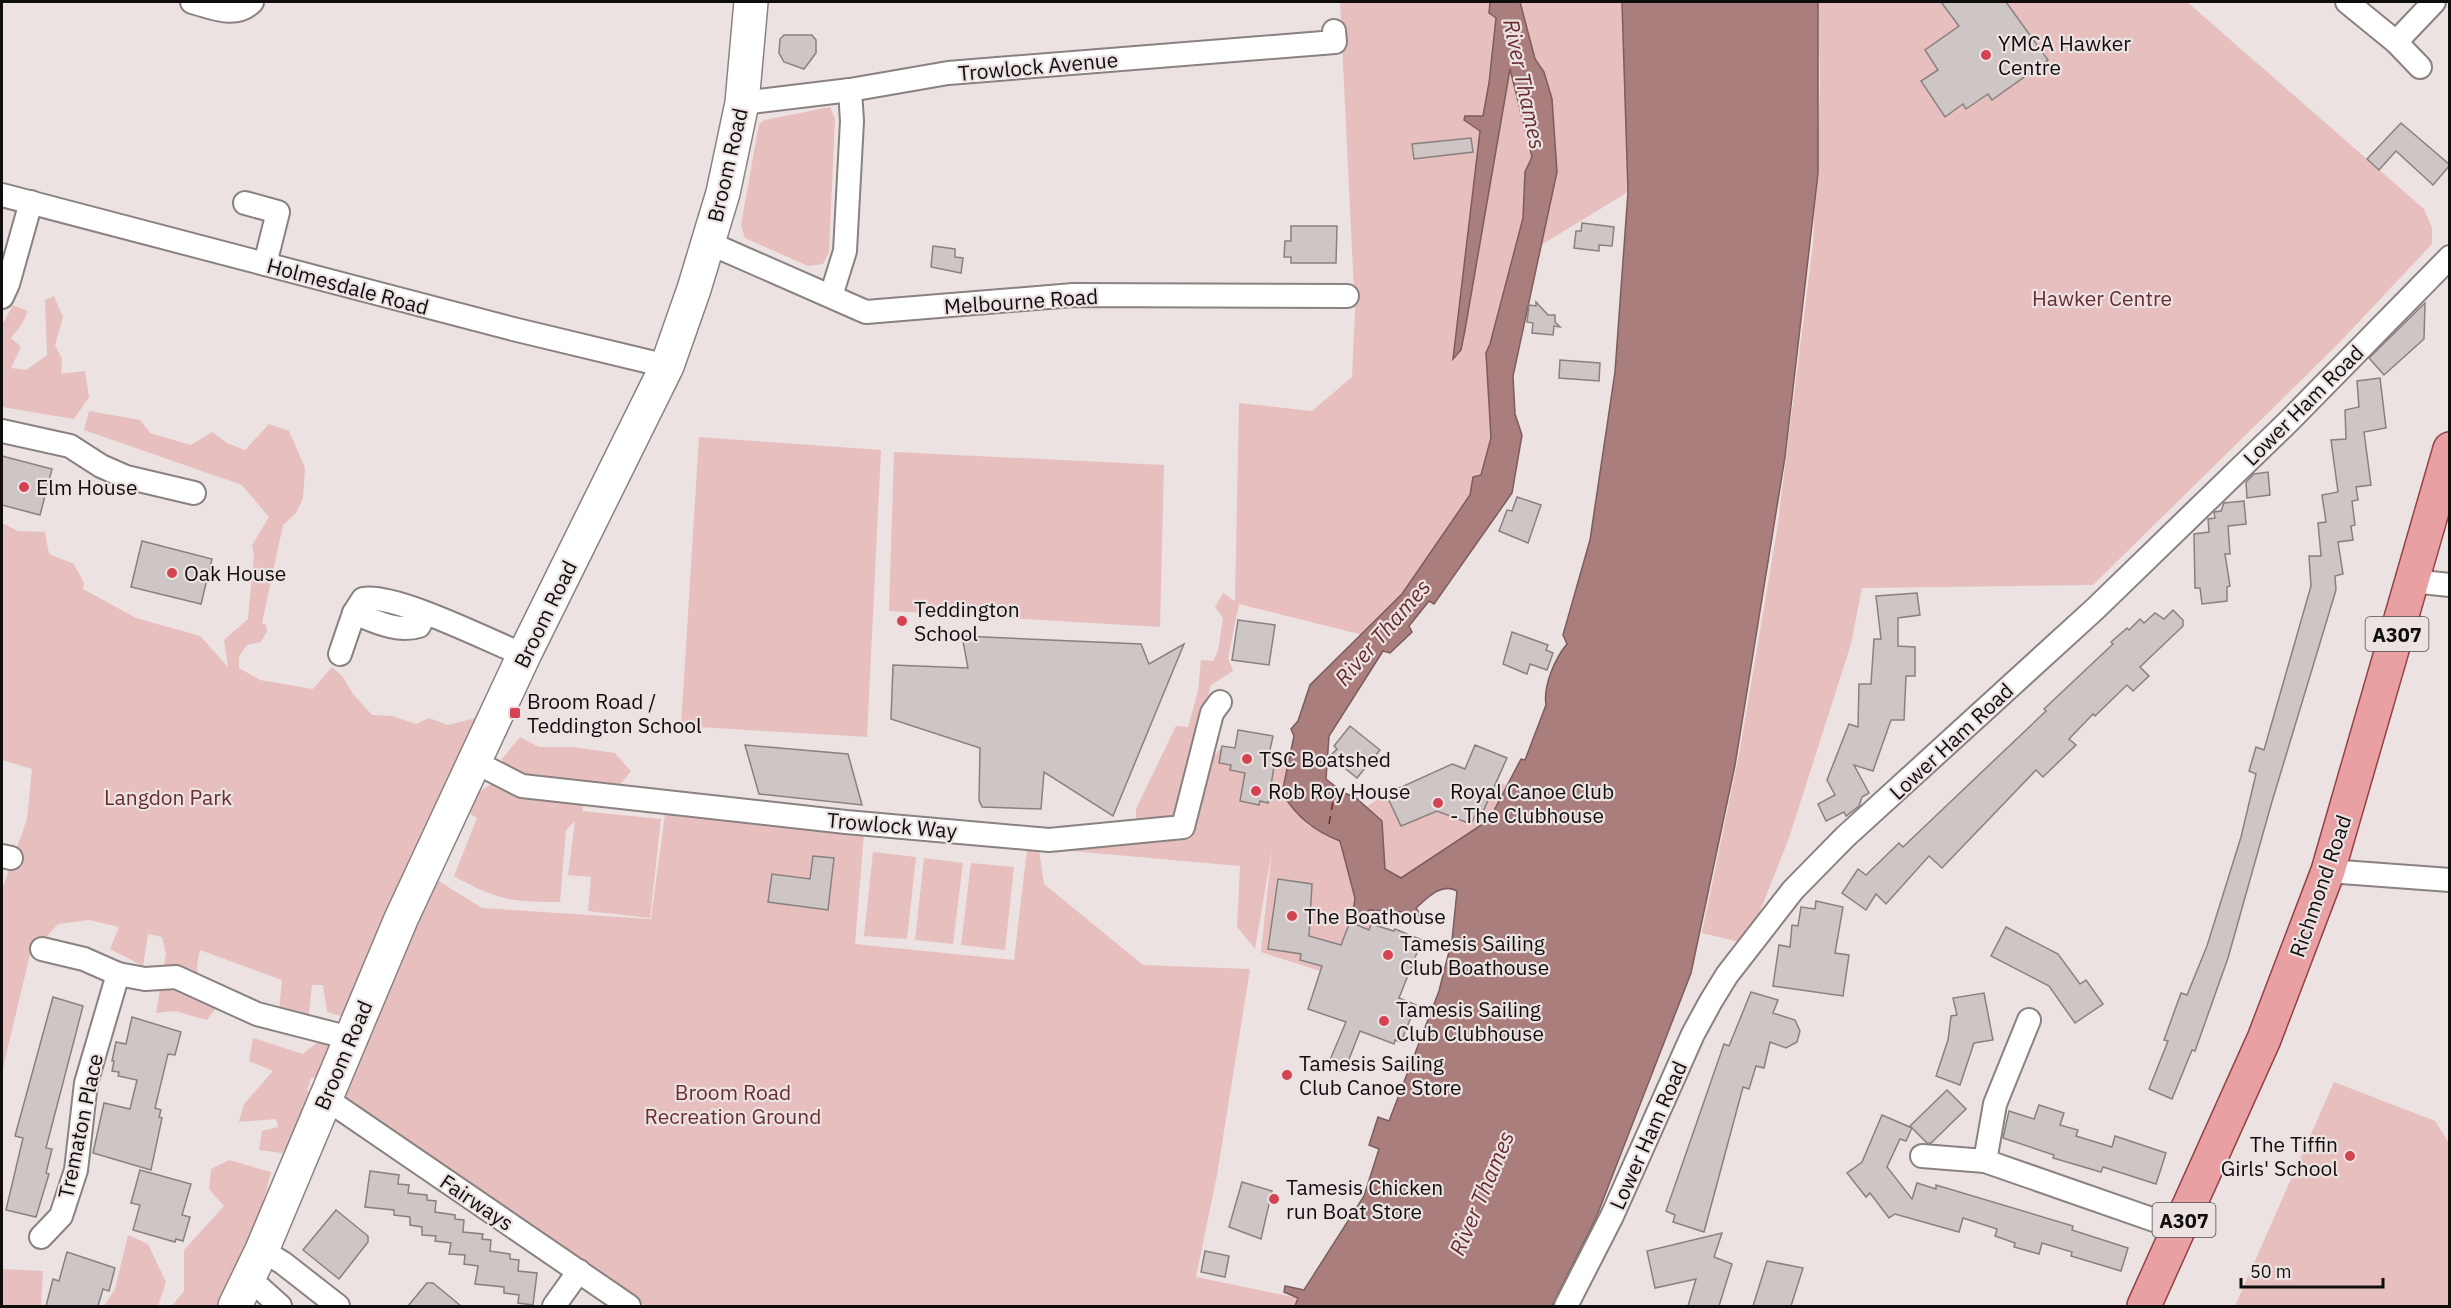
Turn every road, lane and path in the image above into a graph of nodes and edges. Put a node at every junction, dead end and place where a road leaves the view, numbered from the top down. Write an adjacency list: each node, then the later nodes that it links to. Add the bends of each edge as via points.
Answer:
1 (192, 2): 2 (street, via 226,12)
2 (252, 2)
3 (751, 2): 10 (street, Broom Road)
4 (2347, 2): 7 (street)
5 (2434, 2): 7 (street)
6 (1335, 42): 9 (street, Trowlock Avenue, via 948,73)
7 (2396, 42): 8 (street)
8 (2420, 67)
9 (850, 90): 10 (street, Trowlock Avenue); 17 (street, via 845,251)
10 (742, 103): 14 (street, Broom Road)
11 (2, 195): 12 (street, Holmesdale Road)
12 (31, 202): 16 (street, Holmesdale Road); 18 (street)
13 (245, 203): 16 (street, via 278,212)
14 (709, 243): 17 (street, Melbourne Road); 20 (street, Broom Road)
15 (2450, 257): 47 (street, Lower Ham Road, via 2118,587 1845,837 1793,890 1711,1001)
16 (265, 264): 20 (street, Holmesdale Road)
17 (831, 296): 19 (street, Melbourne Road, via 866,312 1073,295)
18 (2, 297)
19 (1347, 297)
20 (666, 366): 27 (street, Broom Road)
21 (2, 430): 23 (street, via 70,446 126,477)
22 (2450, 449): 24 (main road, Richmond Road / A307)
23 (194, 493)
24 (2412, 581): 25 (street); 30 (main road, Richmond Road / A307)
25 (2450, 585)
26 (340, 654): 27 (street, via 354,613 397,628 419,626 425,614)
27 (524, 655): 29 (street, Broom Road)
28 (1220, 702): 29 (street, Trowlock Way, via 1212,713 1184,827 1049,840 522,786)
29 (475, 762): 35 (street, Broom Road)
30 (2328, 871): 31 (street); 39 (main road, Richmond Road / A307, via 2264,1040)
31 (2450, 880)
32 (42, 949): 33 (street, via 84,959)
33 (118, 974): 35 (street, via 145,979 176,977 257,1014); 40 (street, Trematon Place, via 86,1083 76,1170 61,1216)
34 (2029, 1020): 38 (street, via 1995,1104)
35 (350, 1038): 36 (street, Broom Road)
36 (325, 1098): 41 (street, Fairways); 42 (street, Broom Road)
37 (1922, 1156): 38 (street)
38 (1986, 1161): 39 (street)
39 (2180, 1229): 48 (main road, Richmond Road / A307)
40 (41, 1237)
41 (579, 1271): 45 (street); 46 (street, Fairways)
42 (248, 1278): 43 (street); 44 (street, via 283,1263)
43 (280, 1306)
44 (338, 1306)
45 (554, 1306)
46 (628, 1306)
47 (1566, 1306)
48 (2144, 1306)

